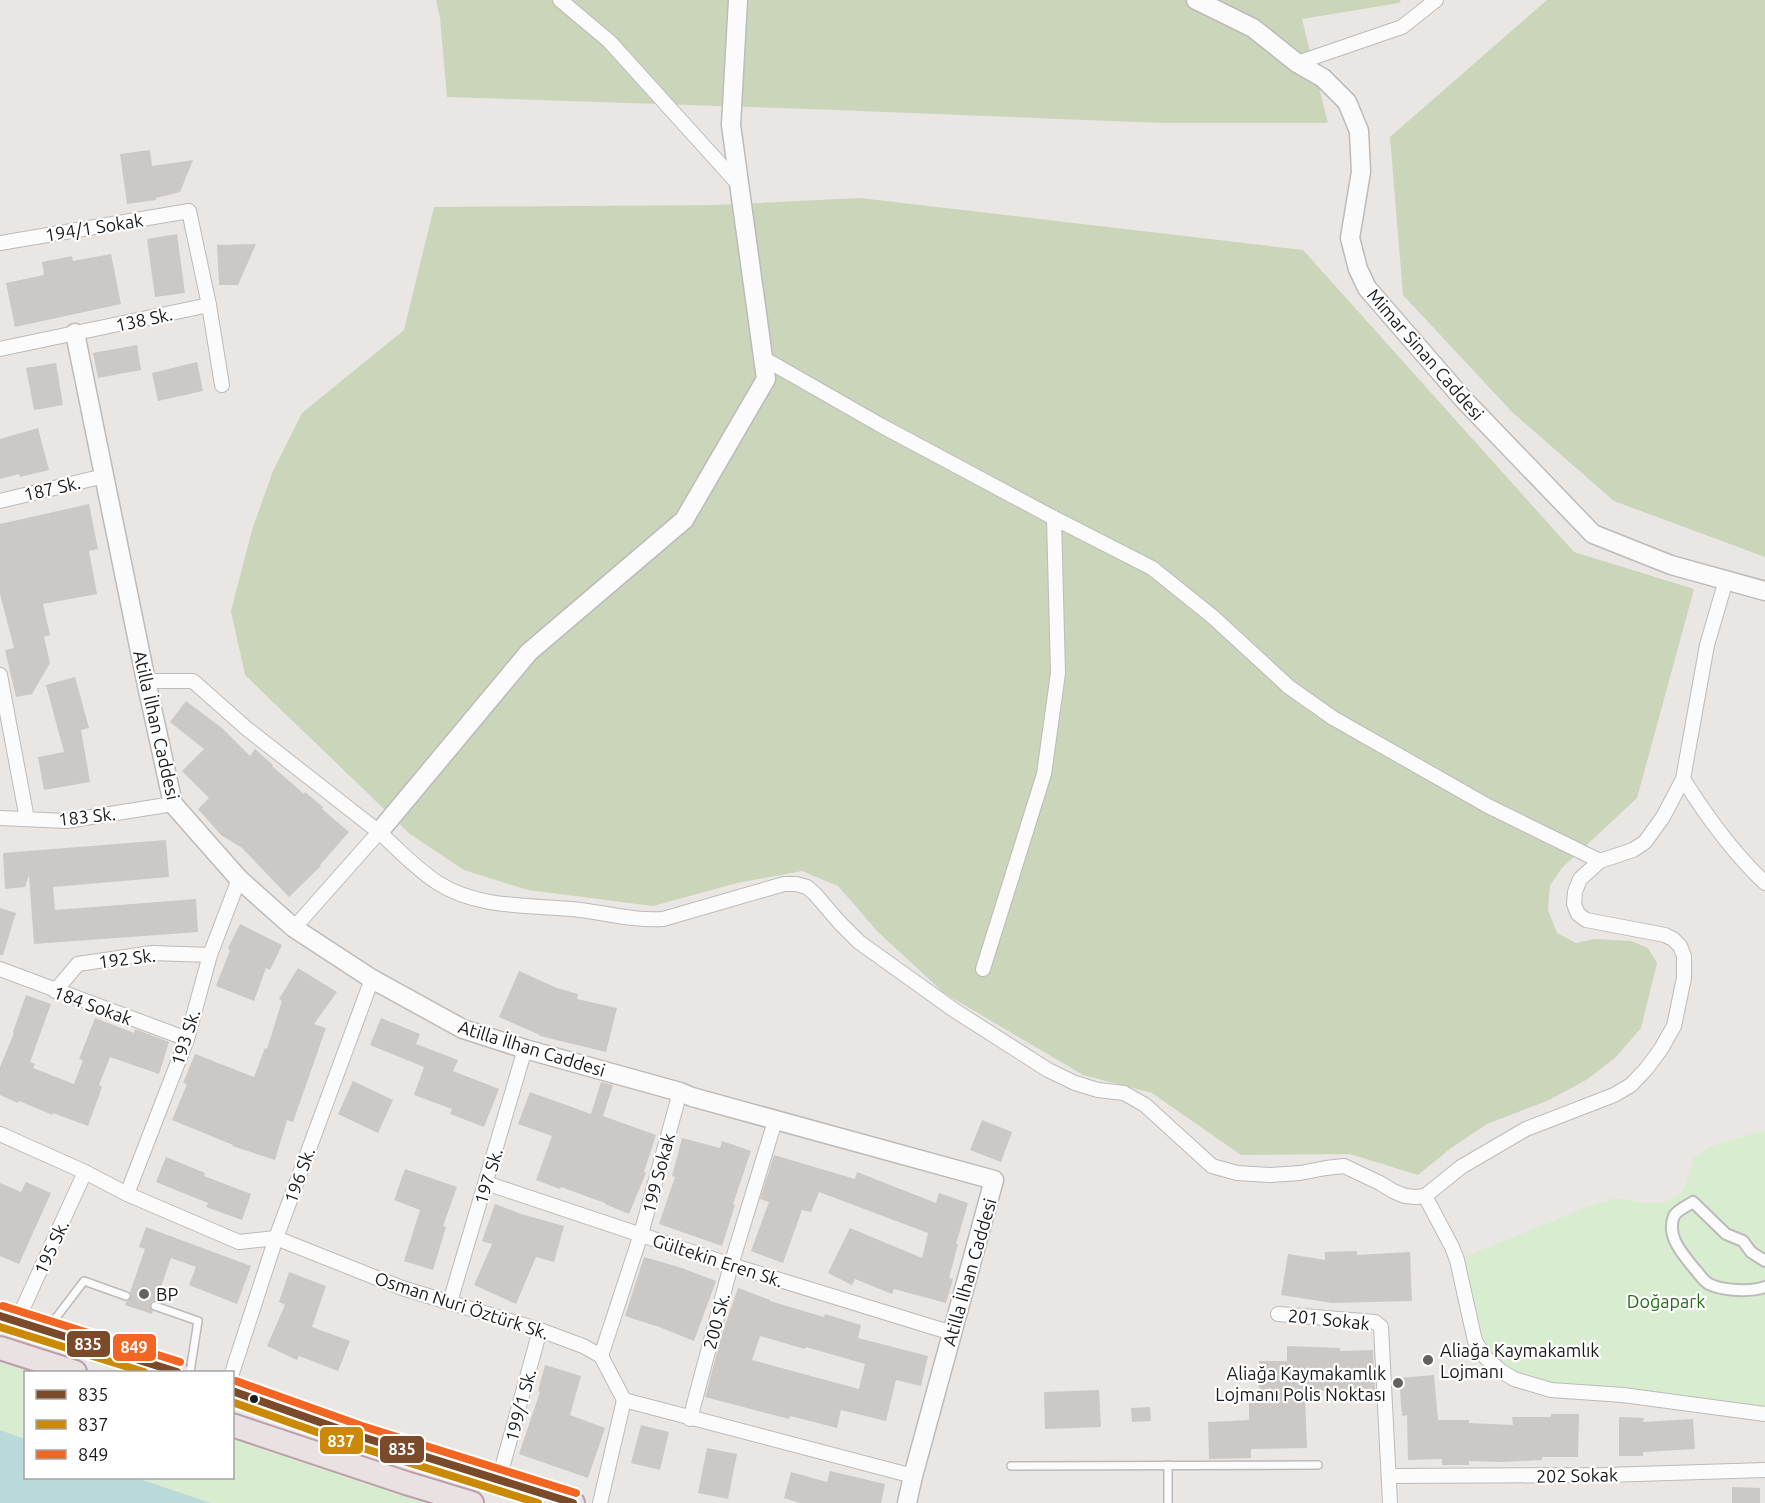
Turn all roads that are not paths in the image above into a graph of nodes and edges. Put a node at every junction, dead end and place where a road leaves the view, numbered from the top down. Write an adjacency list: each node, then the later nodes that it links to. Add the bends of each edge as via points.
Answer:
1 (560, 0): 6 (street, via 609,42)
2 (1196, 0): 5 (street, Mimar Sinan Caddesi, via 1253,28)
3 (1436, 0): 5 (street, via 1402,27)
4 (734, 2): 6 (street, via 731,125)
5 (1297, 63): 16 (street, Mimar Sinan Caddesi, via 1323,78 1347,102 1359,131 1361,172 1350,238 1367,288 1464,400 1593,534 1671,565)
6 (740, 186): 11 (street)
7 (0, 243): 8 (street, 194/1 Sokak, via 189,211)
8 (209, 305): 9 (street, 138 Sk.); 12 (street)
9 (75, 333): 10 (street, 138 Sk.); 13 (street, Atilla İlhan Caddesi)
10 (0, 349)
11 (763, 358): 15 (street); 24 (street, via 766,379 684,520 529,652)
12 (222, 385)
13 (104, 476): 14 (street, 187 Sk.); 19 (street, Atilla İlhan Caddesi)
14 (0, 501)
15 (1054, 518): 25 (street, via 1152,568 1213,617 1288,687 1333,718 1488,806); 31 (street, via 1058,673 1044,774)
16 (1726, 580): 17 (street, Mimar Sinan Caddesi); 20 (street, via 1707,645)
17 (1765, 591)
18 (0, 675): 23 (street)
19 (146, 681): 21 (street, Atilla İlhan Caddesi); 24 (street, via 193,681 246,728)
20 (1683, 779): 25 (street, via 1645,842); 27 (street, via 1720,834)
21 (173, 804): 23 (street, 183 Sk., via 66,821); 26 (street, Atilla İlhan Caddesi)
22 (0, 818): 23 (street, 183 Sk.)
23 (27, 819)
24 (379, 832): 28 (street); 42 (street, via 440,885 470,897 518,906 663,919 784,884 807,887 859,942 954,1010 1048,1070 1098,1090 1124,1093 1145,1106 1212,1166 1237,1173 1270,1175 1344,1166 1405,1196)
25 (1600, 861): 42 (street, via 1580,879 1574,904 1578,914 1586,920 1665,935 1680,946 1684,978 1670,1034 1632,1085 1526,1129 1461,1167)
26 (239, 879): 28 (street, Atilla İlhan Caddesi); 29 (street, 193 Sk.)
27 (1765, 883)
28 (294, 928): 32 (street, Atilla İlhan Caddesi)
29 (210, 955): 33 (street, 192 Sk., via 152,953 78,964); 34 (street, 193 Sk.)
30 (0, 969): 33 (street, 184 Sokak)
31 (983, 969)
32 (372, 979): 35 (street, Atilla İlhan Caddesi, via 463,1029); 44 (street, 196 Sk.)
33 (55, 991): 34 (street, 184 Sokak)
34 (187, 1039): 41 (street, 193 Sk.)
35 (525, 1049): 36 (street, Atilla İlhan Caddesi); 40 (street, 197 Sk.)
36 (680, 1092): 37 (street, Atilla İlhan Caddesi); 43 (street, 199 Sokak)
37 (775, 1121): 46 (street, 200 Sk.); 55 (street, Atilla İlhan Caddesi, via 994,1180)
38 (0, 1134): 39 (street, Osman Nuri Öztürk Sk.)
39 (85, 1172): 41 (street, Osman Nuri Öztürk Sk.); 52 (street, 195 Sk.)
40 (486, 1183): 43 (street, Gültekin Eren Sk.); 49 (street, 197 Sk.)
41 (127, 1194): 44 (street, Osman Nuri Öztürk Sk., via 239,1242)
42 (1425, 1196): 64 (street, via 1457,1260 1475,1341 1501,1371 1551,1390 1623,1395)
43 (641, 1234): 46 (street, Gültekin Eren Sk.); 57 (street, 199 Sokak)
44 (276, 1238): 49 (street, Osman Nuri Öztürk Sk., via 402,1288); 61 (street, 196 Sk.)
45 (1765, 1261): 47 (street, via 1743,1241 1726,1234 1693,1202 1677,1212 1673,1235 1678,1248 1708,1284 1727,1289)
46 (730, 1265): 55 (street, Gültekin Eren Sk.); 65 (street, 200 Sk.)
47 (1765, 1287)
48 (126, 1296): 54 (lane, via 84,1281)
49 (450, 1302): 53 (street, Osman Nuri Öztürk Sk.)
50 (155, 1306): 60 (lane, via 198,1321)
51 (1278, 1314): 72 (street, 201 Sokak, via 1375,1322 1382,1327)
52 (8, 1318): 54 (highway)
53 (540, 1330): 57 (street, Osman Nuri Öztürk Sk.); 73 (street, 199/1 Sk.)
54 (45, 1331): 59 (highway)
55 (952, 1333): 71 (street, Atilla İlhan Caddesi)
56 (0, 1348): 58 (highway)
57 (601, 1356): 63 (street)
58 (72, 1371)
59 (174, 1371)
60 (190, 1371)
61 (233, 1371)
62 (234, 1392): 73 (highway, via 399,1450)
63 (624, 1400): 65 (street); 76 (street)
64 (1765, 1414)
65 (690, 1419): 71 (street)
66 (234, 1426): 74 (highway)
67 (1318, 1464): 68 (lane)
68 (1168, 1465): 69 (lane); 78 (lane)
69 (1011, 1466)
70 (1765, 1470): 72 (street, 202 Sokak)
71 (913, 1476): 77 (street, Atilla İlhan Caddesi)
72 (1389, 1476): 79 (street, 201 Sokak)
73 (499, 1479): 75 (highway)
74 (472, 1503)
75 (573, 1503)
76 (600, 1503)
77 (907, 1503)
78 (1168, 1503)
79 (1390, 1503)

